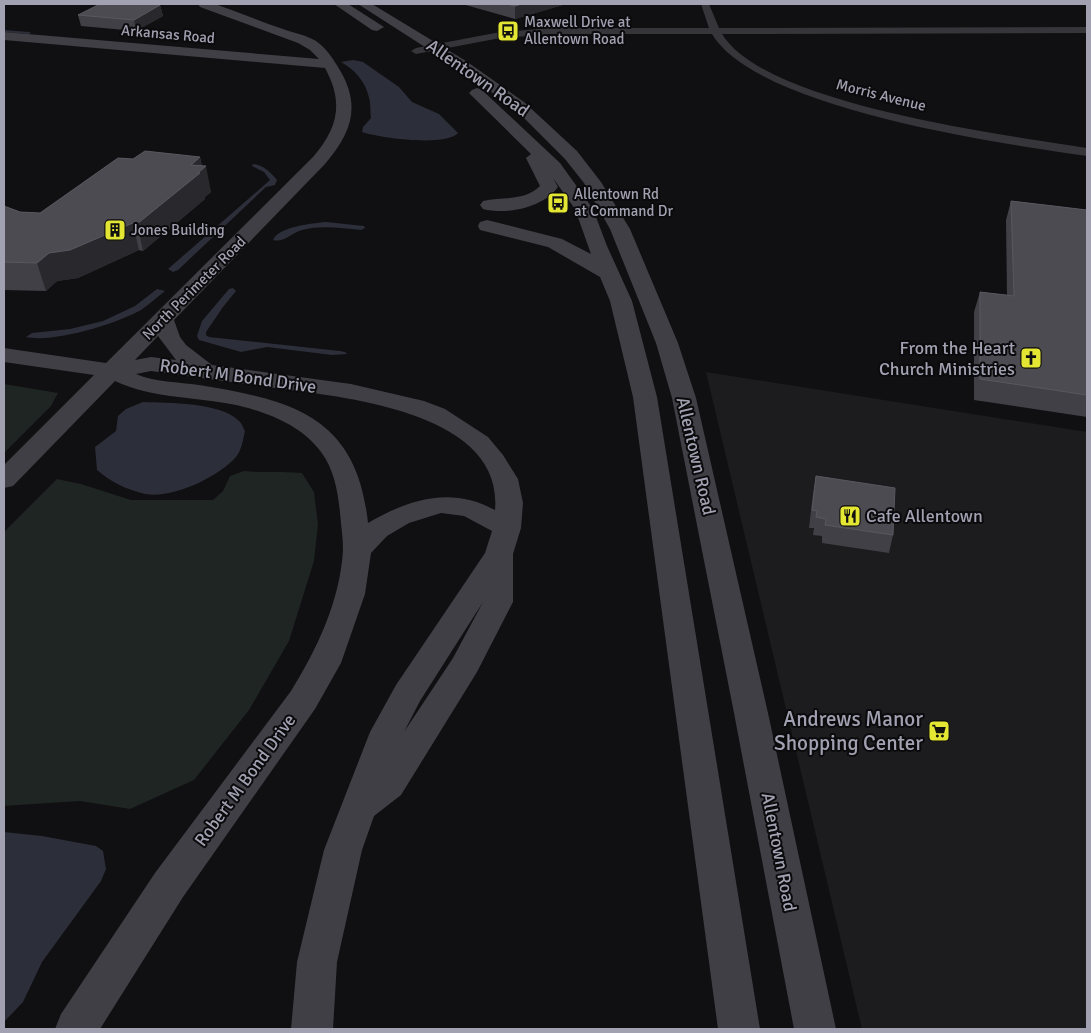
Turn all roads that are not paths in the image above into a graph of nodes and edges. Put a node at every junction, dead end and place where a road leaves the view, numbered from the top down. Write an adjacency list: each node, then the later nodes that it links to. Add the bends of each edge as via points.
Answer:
1 (204, 4): 9 (street, via 278,33)
2 (340, 4): 8 (street, Allentown Road)
3 (364, 4): 8 (street, Allentown Road)
4 (705, 4): 5 (street, Morris Avenue)
5 (714, 30): 6 (street); 8 (street, via 538,31); 11 (street, Morris Avenue, via 727,48 744,60 774,77 820,96 918,122)
6 (1087, 30)
7 (4, 36): 9 (street, Arkansas Road)
8 (426, 49): 10 (street, Allentown Road); 26 (street, Allentown Road, via 519,105 571,155 592,182 620,229 667,343 684,398)
9 (329, 64): 15 (street, North Perimeter Road, via 342,88 346,104 342,128 331,148)
10 (516, 129): 12 (street, via 549,187 535,198 507,205); 14 (street, Allentown Road, via 554,167 584,209)
11 (1087, 152)
12 (489, 205)
13 (487, 226): 14 (street, via 555,243)
14 (610, 274): 25 (street, Allentown Road, via 626,320 645,397)
15 (163, 319): 17 (street, North Perimeter Road); 18 (street, via 167,334 179,352)
16 (4, 355): 17 (street)
17 (111, 371): 18 (street, Robert M Bond Drive, via 151,364); 19 (street, North Perimeter Road); 21 (street, Robert M Bond Drive, via 135,382 248,400 281,410 307,425 332,448 344,471 352,496)
18 (206, 372): 20 (street, Robert M Bond Drive, via 351,391 415,406 454,424 479,442 506,479 509,503)
19 (4, 480)
20 (503, 541): 21 (street, via 471,508 440,504 399,516 377,530); 22 (street, Robert M Bond Drive, via 498,602 466,664 388,785); 22 (street, via 457,591 391,689 370,730 351,784)
21 (357, 550): 23 (street, Robert M Bond Drive, via 350,594 325,663 282,730 169,885)
22 (359, 807): 24 (street, via 343,850 317,962)
23 (76, 1029)
24 (312, 1029)
25 (739, 1029)
26 (815, 1029)

